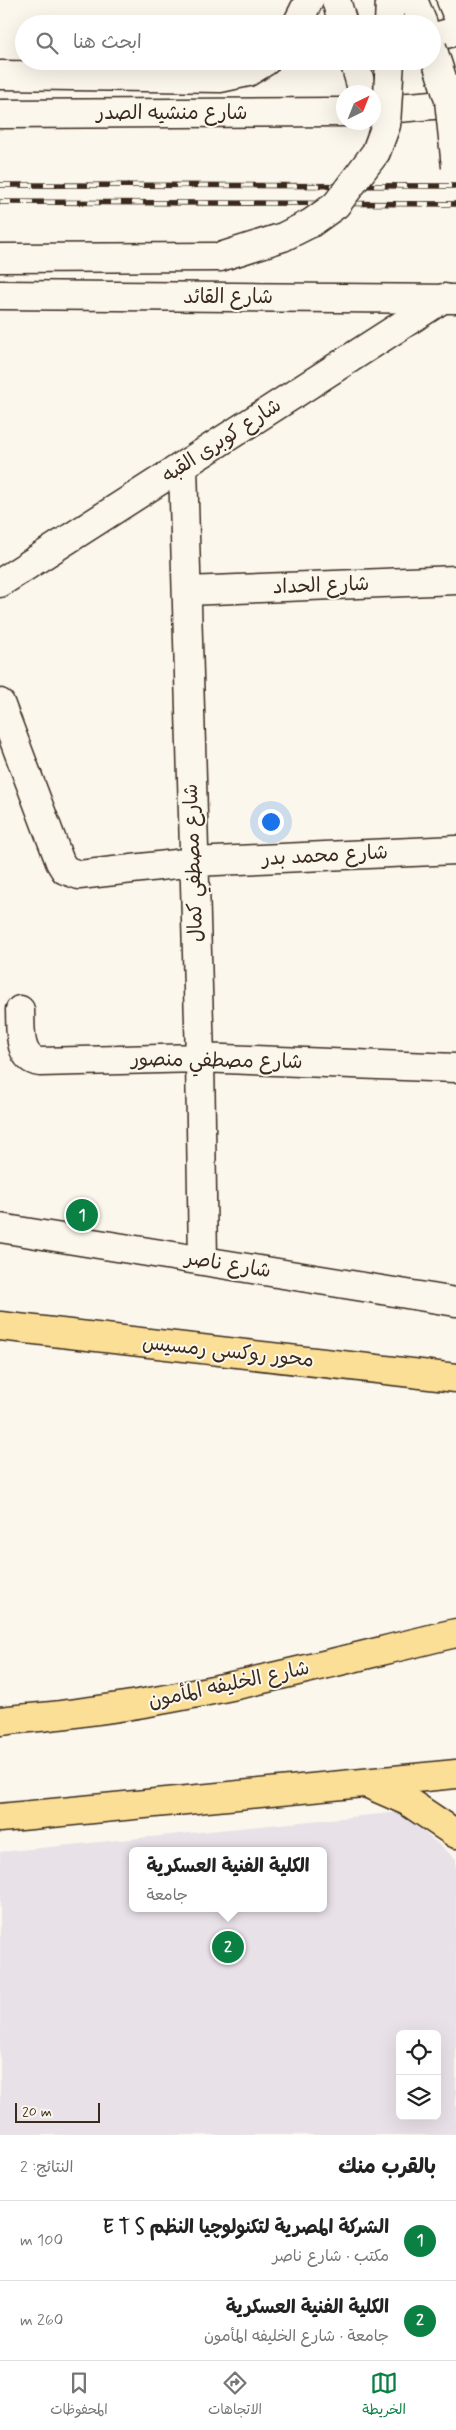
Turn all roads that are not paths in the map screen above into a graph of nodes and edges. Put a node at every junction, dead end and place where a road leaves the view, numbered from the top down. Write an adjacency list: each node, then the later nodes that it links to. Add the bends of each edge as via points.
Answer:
1 (309, 0): 7 (street)
2 (336, 0): 8 (street)
3 (390, 0): 9 (street)
4 (413, 0): 10 (street)
5 (451, 0): 6 (street)
6 (456, 12)
7 (302, 15)
8 (340, 15)
9 (389, 15)
10 (419, 15)
11 (456, 31): 12 (street)
12 (441, 35)
13 (251, 70): 17 (street, via 220,78)
14 (357, 70): 18 (street)
15 (389, 70): 24 (street, bridge, via 386,125 376,152 336,205 283,237 220,257)
16 (439, 70): 23 (street, bridge, via 449,100)
17 (0, 75)
18 (361, 85)
19 (456, 103): 20 (street)
20 (381, 109)
21 (336, 112): 22 (street, شارع منشيه الصدر)
22 (0, 114)
23 (456, 167)
24 (0, 258)
25 (0, 295): 26 (street, شارع القائد)
26 (450, 299): 27 (street, شارع كوبرى القبه)
27 (183, 466): 29 (street, شارع كوبرى القبه); 30 (street, شارع مصطفي كمال)
28 (456, 580): 30 (street, شارع الحداد)
29 (0, 583)
30 (187, 591): 33 (street, شارع مصطفي كمال)
31 (0, 703): 33 (street, شارع محمد بدر, via 65,870 79,876)
32 (456, 850): 33 (street, شارع محمد بدر)
33 (194, 862): 35 (street, شارع مصطفي كمال)
34 (20, 1010): 35 (street, شارع مصطفي منصور, via 24,1051 35,1061)
35 (200, 1058): 36 (street, شارع مصطفي منصور); 38 (street, شارع مصطفي كمال)
36 (456, 1068)
37 (0, 1228): 38 (street, شارع ناصر)
38 (203, 1261): 39 (street, شارع ناصر)
39 (456, 1302)
40 (0, 1326): 41 (main road, محور روكسى رمسيس)
41 (456, 1378)
42 (456, 1633): 43 (main road, شارع الخليفه المأمون, via 184,1695 84,1712)
43 (0, 1721)
44 (456, 1774): 45 (main road)
45 (364, 1783): 46 (main road); 47 (main road, via 407,1801)
46 (0, 1818)
47 (456, 1834)

